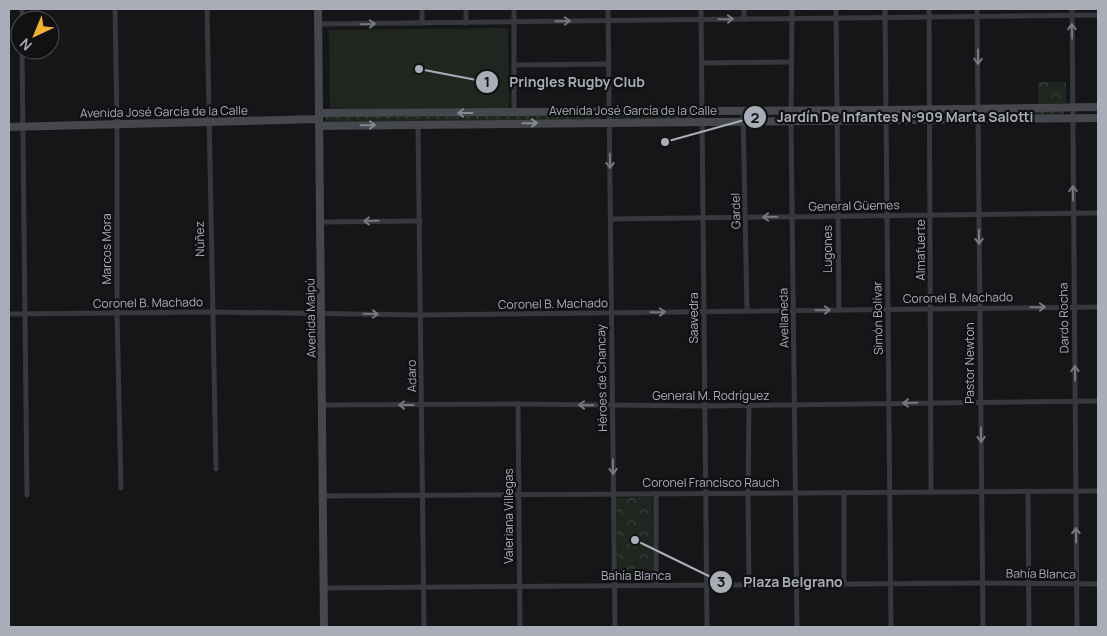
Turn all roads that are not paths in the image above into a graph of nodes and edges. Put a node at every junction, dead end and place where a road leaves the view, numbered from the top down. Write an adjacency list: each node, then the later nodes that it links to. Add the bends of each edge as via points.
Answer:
1 (115, 9): 57 (street, Marcos Mora)
2 (207, 9): 53 (street, Núñez)
3 (318, 9): 28 (main road, Avenida Maipú)
4 (422, 9): 26 (street)
5 (466, 9): 27 (street)
6 (514, 9): 25 (street)
7 (608, 9): 23 (street, Héroes de Chancay)
8 (701, 9): 24 (street, Saavedra)
9 (744, 9): 22 (street)
10 (792, 9): 20 (street, Avellaneda)
11 (836, 9): 21 (street, Lugones)
12 (885, 9): 18 (street, Simón Bolívar)
13 (929, 9): 19 (street, Almafuerte)
14 (977, 9): 17 (street, Pastor Newton)
15 (1072, 12): 16 (street); 17 (street); 34 (street, Dardo Rocha, one-way to 15)
16 (1098, 15)
17 (977, 16): 19 (street); 36 (street, Pastor Newton, one-way to 36)
18 (885, 17): 19 (street); 21 (street); 37 (street, Simón Bolívar)
19 (929, 17): 38 (street, Almafuerte)
20 (792, 18): 21 (street); 22 (street); 30 (street, Avellaneda)
21 (836, 18): 42 (street, Lugones)
22 (744, 19): 24 (street, one-way to 22)
23 (608, 20): 24 (street); 25 (street, one-way to 23); 32 (street, Héroes de Chancay)
24 (702, 20): 31 (street, Saavedra)
25 (514, 22): 27 (street); 33 (street)
26 (422, 23): 27 (street); 28 (street, one-way to 26)
27 (466, 23)
28 (319, 24): 48 (main road, Avenida Maipú)
29 (22, 60): 59 (street)
30 (792, 62): 31 (street); 41 (street, Avellaneda)
31 (702, 63): 39 (street, Saavedra)
32 (609, 64): 33 (street); 43 (street, Héroes de Chancay)
33 (514, 65): 44 (street)
34 (1072, 107): 35 (main road, Avenida José García de la Calle); 36 (main road, Avenida José García de la Calle); 46 (street, Dardo Rocha)
35 (1098, 108)
36 (977, 109): 38 (main road, Avenida José García de la Calle); 45 (street, Pastor Newton)
37 (885, 110): 38 (main road, Avenida José García de la Calle); 42 (main road, Avenida José García de la Calle); 50 (street, Simón Bolívar)
38 (931, 110): 49 (street, Almafuerte)
39 (701, 111): 40 (main road, Avenida José García de la Calle); 43 (main road, Avenida José García de la Calle); 55 (street, Saavedra)
40 (743, 111): 41 (main road, Avenida José García de la Calle); 56 (street, Gardel)
41 (791, 111): 42 (main road, Avenida José García de la Calle); 51 (street, Avellaneda)
42 (836, 111): 52 (street, Lugones)
43 (609, 112): 44 (main road, Avenida José García de la Calle); 54 (street, Héroes de Chancay)
44 (514, 113): 48 (main road, Avenida José García de la Calle, one-way to 48)
45 (977, 118): 46 (main road, Avenida José García de la Calle); 49 (main road, Avenida José García de la Calle); 63 (street, Pastor Newton)
46 (1072, 118): 47 (main road, Avenida José García de la Calle); 61 (street, Dardo Rocha, one-way to 46)
47 (1098, 118)
48 (319, 119): 53 (main road, Avenida José García de la Calle); 58 (main road, Avenida José García de la Calle, one-way to 58); 72 (main road, Avenida Maipú)
49 (931, 119): 50 (main road, Avenida José García de la Calle); 65 (street, Almafuerte)
50 (885, 120): 52 (main road, Avenida José García de la Calle); 64 (street, Simón Bolívar)
51 (791, 121): 52 (main road, Avenida José García de la Calle); 56 (main road, Avenida José García de la Calle); 66 (street, Avellaneda)
52 (836, 121): 67 (street, Lugones)
53 (208, 122): 57 (main road, Avenida José García de la Calle); 81 (street, Núñez)
54 (609, 122): 55 (main road, Avenida José García de la Calle); 58 (main road, Avenida José García de la Calle, one-way to 54); 70 (street, Héroes de Chancay, one-way to 70)
55 (702, 122): 56 (main road, Avenida José García de la Calle); 69 (street, Saavedra)
56 (744, 122): 68 (street, Gardel)
57 (117, 124): 59 (main road, Avenida José García de la Calle); 83 (street, Marcos Mora)
58 (418, 125): 71 (street, Adaro)
59 (22, 126): 60 (main road, Avenida José García de la Calle); 87 (street)
60 (9, 127)
61 (1074, 213): 62 (street, General Güemes); 63 (street, General Güemes); 73 (street, Dardo Rocha)
62 (1098, 213)
63 (979, 214): 65 (street, General Güemes); 75 (street, Pastor Newton, one-way to 75)
64 (887, 215): 65 (street, General Güemes); 67 (street, General Güemes); 76 (street, Simón Bolívar)
65 (931, 215): 77 (street, Almafuerte)
66 (793, 216): 67 (street, General Güemes); 68 (street, General Güemes, one-way to 68); 80 (street, Avellaneda)
67 (838, 216): 78 (street, Lugones)
68 (746, 217): 69 (street, General Güemes); 79 (street, Gardel)
69 (703, 218): 70 (street, General Güemes); 82 (street, Saavedra)
70 (611, 219): 85 (street, Héroes de Chancay)
71 (420, 221): 72 (street, one-way to 72); 88 (street, Adaro)
72 (320, 222): 84 (main road, Avenida Maipú)
73 (1074, 307): 74 (street, Coronel B. Machado); 75 (street, Coronel B. Machado, one-way to 73); 89 (street, Dardo Rocha, one-way to 73)
74 (1098, 307)
75 (980, 308): 77 (street, Coronel B. Machado); 92 (street, Pastor Newton)
76 (888, 309): 77 (street, Coronel B. Machado); 78 (street, Coronel B. Machado); 94 (street, Simón Bolívar)
77 (931, 309): 91 (street, Almafuerte)
78 (839, 310): 80 (street, Coronel B. Machado, one-way to 78)
79 (747, 311): 80 (street, Coronel B. Machado); 82 (street, Coronel B. Machado)
80 (794, 311): 97 (street, Avellaneda)
81 (212, 312): 83 (street, Coronel B. Machado); 84 (street, Coronel B. Machado); 101 (street, Núñez)
82 (704, 312): 85 (street, Coronel B. Machado, one-way to 82); 99 (street, Saavedra)
83 (117, 313): 87 (street, Coronel B. Machado); 102 (street, Marcos Mora)
84 (322, 313): 88 (street, Coronel B. Machado, one-way to 88); 95 (main road, Avenida Maipú)
85 (612, 313): 88 (street, Coronel B. Machado); 98 (street, Héroes de Chancay)
86 (9, 314): 87 (street, Coronel B. Machado)
87 (26, 314): 116 (street)
88 (421, 315): 96 (street, Adaro)
89 (1075, 401): 90 (street, General M. Rodríguez); 92 (street, General M. Rodríguez); 109 (street, Dardo Rocha)
90 (1098, 401)
91 (931, 403): 92 (street, General M. Rodríguez); 94 (street, General M. Rodríguez, one-way to 94); 108 (street, Almafuerte)
92 (981, 403): 103 (street, Pastor Newton, one-way to 103)
93 (518, 404): 96 (street, General M. Rodríguez); 98 (street, General M. Rodríguez, one-way to 93); 114 (street, Valeriana Villegas)
94 (889, 404): 97 (street, General M. Rodríguez); 107 (street, Simón Bolívar)
95 (323, 405): 96 (street, General M. Rodríguez, one-way to 95); 117 (main road, Avenida Maipú)
96 (422, 405): 118 (street, Adaro)
97 (795, 405): 100 (street, General M. Rodríguez); 113 (street, Avellaneda)
98 (612, 406): 99 (street, General M. Rodríguez); 115 (street, Héroes de Chancay, one-way to 115)
99 (705, 406): 100 (street, General M. Rodríguez); 111 (street, Saavedra)
100 (749, 406): 112 (street)
101 (216, 469)
102 (121, 488)
103 (982, 491): 104 (street, Coronel Francisco Rauch); 108 (street, Coronel Francisco Rauch); 119 (street, Pastor Newton)
104 (1028, 491): 109 (street, Coronel Francisco Rauch); 122 (street)
105 (1098, 491): 109 (street, Coronel Francisco Rauch)
106 (844, 492): 107 (street, Coronel Francisco Rauch); 113 (street, Coronel Francisco Rauch); 120 (street)
107 (890, 492): 108 (street, Coronel Francisco Rauch); 121 (street, Simón Bolívar)
108 (932, 492)
109 (1076, 492): 123 (street, Dardo Rocha, one-way to 109)
110 (656, 493): 111 (street, Coronel Francisco Rauch); 115 (street, Coronel Francisco Rauch); 128 (street)
111 (706, 493): 112 (street, Coronel Francisco Rauch); 129 (street, Saavedra)
112 (748, 493): 113 (street, Coronel Francisco Rauch); 125 (street)
113 (796, 493): 126 (street, Avellaneda)
114 (518, 494): 115 (street, Coronel Francisco Rauch); 118 (street, Coronel Francisco Rauch); 131 (street, Valeriana Villegas)
115 (614, 494): 127 (street, Héroes de Chancay)
116 (27, 495)
117 (323, 496): 118 (street, Coronel Francisco Rauch); 132 (main road, Avenida Maipú)
118 (423, 496): 130 (street, Adaro)
119 (982, 583): 121 (street, Bahía Blanca); 122 (street, Bahía Blanca); 140 (street, Pastor Newton)
120 (844, 584): 121 (street, Bahía Blanca); 126 (street, Bahía Blanca)
121 (890, 584): 139 (street, Simón Bolívar)
122 (1029, 584): 123 (street, Bahía Blanca); 141 (street)
123 (1077, 584): 124 (street, Bahía Blanca); 142 (street, Dardo Rocha)
124 (1098, 584)
125 (749, 585): 126 (street, Bahía Blanca); 129 (street, Bahía Blanca)
126 (797, 585): 138 (street, Avellaneda)
127 (616, 586): 128 (street, Bahía Blanca); 131 (street, Bahía Blanca); 136 (street, Héroes de Chancay)
128 (656, 586): 129 (street, Bahía Blanca)
129 (706, 586): 137 (street, Saavedra)
130 (424, 587): 131 (street, Bahía Blanca); 132 (street, Bahía Blanca); 134 (street, Adaro)
131 (520, 587): 135 (street, Valeriana Villegas)
132 (324, 588): 133 (main road, Avenida Maipú)
133 (324, 627)
134 (424, 627)
135 (520, 627)
136 (615, 627)
137 (707, 627)
138 (797, 627)
139 (891, 627)
140 (983, 627)
141 (1029, 627)
142 (1077, 627)

